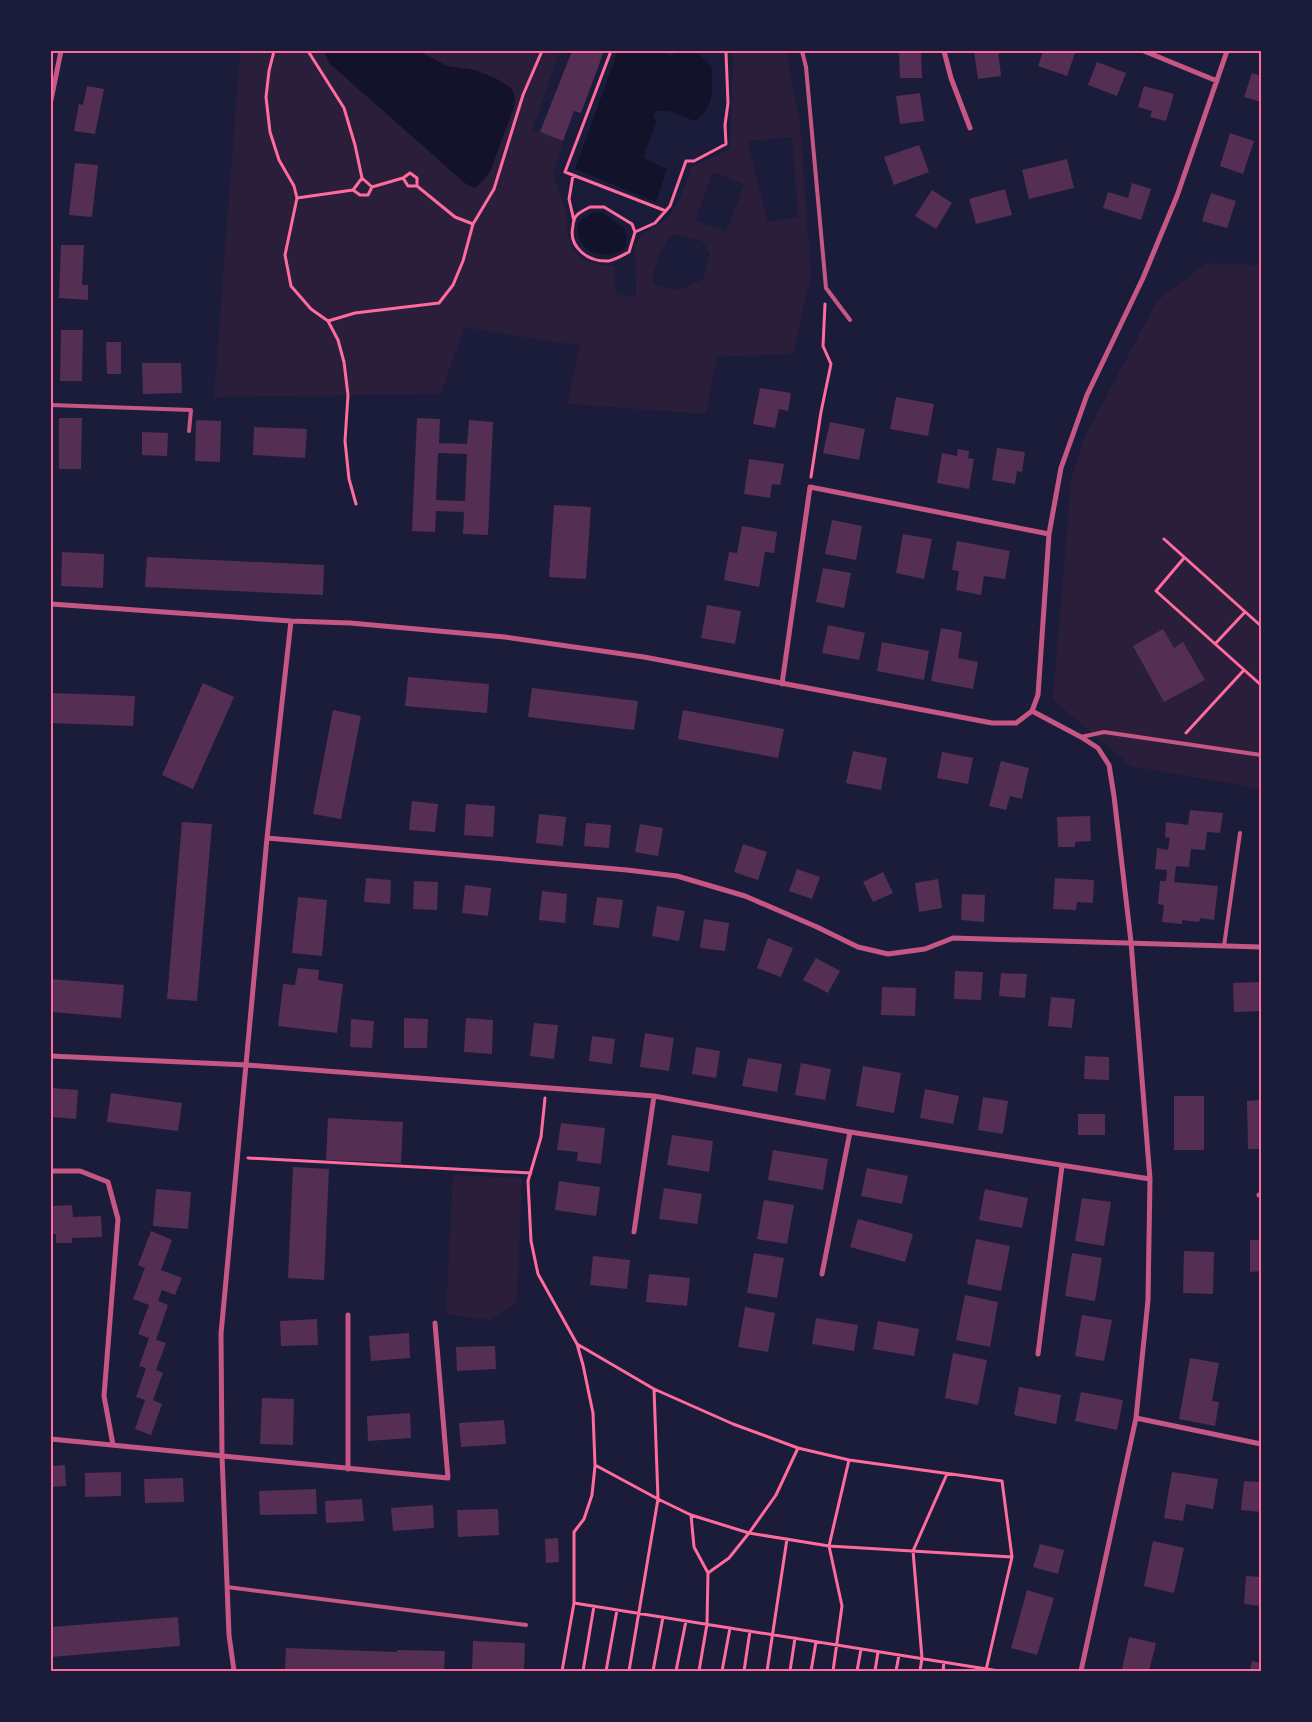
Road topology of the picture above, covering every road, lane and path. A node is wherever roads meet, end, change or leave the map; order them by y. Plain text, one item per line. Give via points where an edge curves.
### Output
1 (61, 51) edge
2 (274, 51) edge
3 (308, 51) edge
4 (542, 51) edge
5 (611, 51) edge
6 (724, 51) edge
7 (802, 51) edge
8 (944, 51) edge
9 (1144, 51) edge
10 (1227, 51) edge
11 (1217, 81) junction
12 (51, 100) edge
13 (970, 128) dead end
14 (574, 175) junction
15 (362, 178) junction
16 (403, 178) junction
17 (417, 186) junction
18 (372, 187) junction
19 (353, 190) junction
20 (297, 198) junction
21 (666, 211) junction
22 (574, 221) junction
23 (473, 224) junction
24 (635, 232) junction
25 (826, 288) junction
26 (850, 320) dead end
27 (328, 321) junction
28 (51, 404) edge
29 (189, 431) dead end
30 (810, 487) junction
31 (356, 504) dead end
32 (1049, 534) junction
33 (1164, 539) dead end
34 (1184, 558) junction
35 (51, 604) edge
36 (1245, 612) junction
37 (291, 621) junction
38 (1261, 626) edge
39 (1215, 644) junction
40 (1244, 670) junction
41 (782, 684) junction
42 (1261, 685) edge
43 (1032, 711) junction
44 (1081, 737) junction
45 (1177, 742) junction
46 (1261, 755) edge
47 (1240, 833) dead end
48 (267, 838) junction
49 (1131, 942) junction
50 (1224, 946) junction
51 (1261, 947) edge
52 (51, 1056) edge
53 (247, 1065) junction
54 (546, 1088) junction
55 (654, 1096) junction
56 (850, 1132) junction
57 (238, 1158) junction
58 (1062, 1166) junction
59 (51, 1171) edge
60 (531, 1173) junction
61 (1150, 1179) junction
62 (634, 1232) dead end
63 (822, 1274) dead end
64 (348, 1315) dead end
65 (435, 1323) dead end
66 (577, 1344) junction
67 (1038, 1354) dead end
68 (654, 1389) junction
69 (1136, 1418) junction
70 (51, 1438) edge
71 (1261, 1444) edge
72 (113, 1445) junction
73 (798, 1448) junction
74 (222, 1455) junction
75 (849, 1460) junction
76 (595, 1465) junction
77 (348, 1469) junction
78 (947, 1474) junction
79 (658, 1500) junction
80 (692, 1515) junction
81 (749, 1533) junction
82 (787, 1540) junction
83 (829, 1546) junction
84 (913, 1551) junction
85 (1012, 1557) junction
86 (708, 1573) junction
87 (227, 1587) junction
88 (574, 1603) junction
89 (594, 1606) junction
90 (617, 1610) junction
91 (640, 1613) junction
92 (663, 1617) junction
93 (686, 1621) junction
94 (708, 1624) junction
95 (526, 1626) dead end
96 (730, 1628) junction
97 (750, 1631) junction
98 (773, 1635) junction
99 (795, 1638) junction
100 (816, 1642) junction
101 (837, 1645) junction
102 (861, 1649) junction
103 (878, 1652) junction
104 (899, 1655) junction
105 (922, 1658) junction
106 (944, 1662) junction
107 (963, 1665) junction
108 (986, 1670) edge
109 (234, 1671) edge
110 (562, 1671) edge
111 (583, 1671) edge
112 (606, 1671) edge
113 (629, 1671) edge
114 (653, 1671) edge
115 (676, 1671) edge
116 (699, 1671) edge
117 (722, 1671) edge
118 (744, 1671) edge
119 (767, 1671) edge
120 (790, 1671) edge
121 (811, 1671) edge
122 (833, 1671) edge
123 (857, 1671) edge
124 (875, 1671) edge
125 (896, 1671) edge
126 (920, 1671) edge
127 (943, 1671) edge
128 (962, 1671) edge
129 (999, 1671) edge
130 (1081, 1671) edge

1 - 12 street
2 - 20 path via 266,97 270,132
3 - 15 path via 344,108
4 - 23 path via 523,95 494,188
5 - 14 path via 565,172
6 - 21 path via 728,102 726,144 686,161
7 - 25 lane
8 - 13 street
9 - 11 street
10 - 11 street
11 - 32 street via 1177,196 1088,395 1061,468
14 - 21 path
14 - 22 path via 569,199
15 - 18 path
15 - 19 path
16 - 17 path via 408,186
16 - 17 path via 410,173 417,178
16 - 18 path
17 - 23 path via 455,217
18 - 19 path via 368,195 360,196
19 - 20 path
20 - 27 path via 285,255 291,286 311,309
21 - 24 path via 656,224
22 - 24 path via 577,214 590,207 604,207 632,224
22 - 24 path via 573,242 587,257 608,261 629,252
23 - 27 path via 453,285 439,303 355,313
25 - 26 lane
25 - 30 path via 823,346 831,364
27 - 31 path via 344,362 348,395 345,441 349,479
28 - 29 lane via 191,410
30 - 32 street
30 - 41 street
32 - 43 street via 1038,695
33 - 34 path
34 - 36 path
34 - 39 path via 1156,591
35 - 37 street
36 - 38 path
36 - 39 path
37 - 41 street via 505,637 644,658
37 - 48 street
39 - 40 path
40 - 42 path
40 - 45 path
41 - 43 street via 992,723 1016,723
43 - 44 street
44 - 45 lane via 1104,732
44 - 49 street via 1098,748 1109,765
45 - 46 lane
47 - 50 lane
48 - 49 street via 677,876 745,896 858,947 888,954 925,949 954,938
48 - 53 street
49 - 50 street
49 - 61 street
50 - 51 street
52 - 53 street
53 - 54 street
53 - 57 street
54 - 55 street
54 - 60 path via 541,1137
55 - 56 street
55 - 62 street
56 - 58 street
56 - 63 street
57 - 60 path
57 - 74 street via 221,1334
58 - 61 street
58 - 67 street
59 - 72 street via 80,1171 108,1182 118,1219 104,1396
60 - 66 path via 528,1181 531,1241 538,1274
61 - 69 street via 1148,1300
64 - 77 street
65 - 77 street via 448,1478
66 - 68 path
66 - 76 path via 593,1414
68 - 73 path
68 - 79 path
69 - 71 street
69 - 130 street
70 - 72 street
72 - 74 street
73 - 75 path
73 - 81 path via 776,1495
74 - 77 street
74 - 87 street
75 - 78 path
75 - 83 path
76 - 79 path
76 - 88 path via 592,1494 584,1519 574,1532
78 - 84 path
78 - 85 path via 1002,1481
79 - 80 path
79 - 91 path
80 - 81 path
80 - 86 path via 694,1547
81 - 82 path
81 - 86 path via 729,1558
82 - 83 path
82 - 98 path
83 - 84 path
83 - 101 path via 842,1606
84 - 85 path
84 - 105 path
85 - 108 path
86 - 94 path
87 - 95 lane
87 - 109 street
88 - 89 path
88 - 110 path
89 - 90 path
89 - 111 path
90 - 91 path
90 - 112 path
91 - 92 path
91 - 113 path
92 - 93 path
92 - 114 path
93 - 94 path
93 - 115 path
94 - 96 path
94 - 116 path
96 - 97 path
96 - 117 path
97 - 98 path
97 - 118 path
98 - 99 path
98 - 119 path
99 - 100 path
99 - 120 path
100 - 101 path
100 - 121 path
101 - 102 path
101 - 122 path
102 - 103 path
102 - 123 path
103 - 104 path
103 - 124 path
104 - 105 path
104 - 125 path
105 - 106 path
105 - 126 path
106 - 107 path
106 - 127 path
107 - 108 path
107 - 128 path
108 - 129 path

